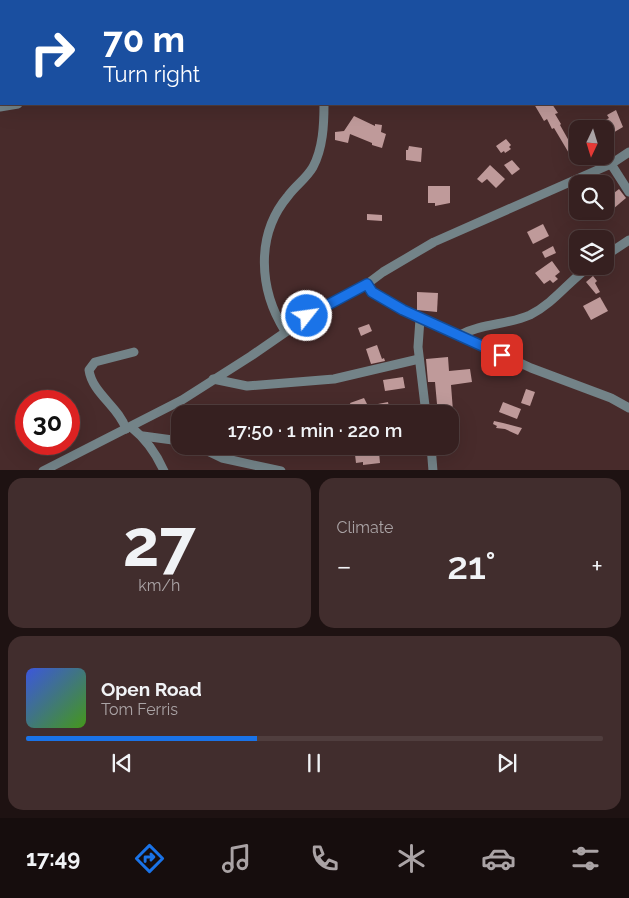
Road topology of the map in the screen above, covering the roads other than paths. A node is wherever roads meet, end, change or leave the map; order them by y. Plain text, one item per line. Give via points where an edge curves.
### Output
1 (324, 105) edge
2 (629, 152) edge
3 (614, 162) edge
4 (609, 165) edge
5 (612, 165) edge
6 (629, 192) edge
7 (629, 240) edge
8 (614, 250) edge
9 (579, 275) edge
10 (367, 284) junction
11 (420, 319) junction
12 (285, 331) junction
13 (460, 334) junction
14 (134, 352) dead end
15 (419, 360) junction
16 (213, 379) junction
17 (425, 405) edge
18 (629, 408) edge
19 (128, 428) junction
20 (143, 436) junction
21 (171, 440) edge
22 (216, 455) edge
23 (432, 455) edge
24 (43, 470) edge
25 (164, 470) edge
26 (281, 470) edge
27 (433, 470) edge

1 - 12 street via 323,135 313,167 275,215 267,243 264,284 271,306
2 - 3 street
4 - 10 street via 434,242
5 - 6 street
7 - 8 street
9 - 13 street via 536,311
10 - 11 street via 372,292
10 - 12 street
11 - 13 street
11 - 15 street via 417,338
12 - 16 street
13 - 18 street via 530,368 611,398
14 - 19 street via 95,362 89,370 100,392
15 - 16 street via 334,379 247,386
15 - 17 street
16 - 19 street via 182,400
19 - 20 street
19 - 24 street
20 - 21 street
20 - 25 street
22 - 26 street
23 - 27 street

